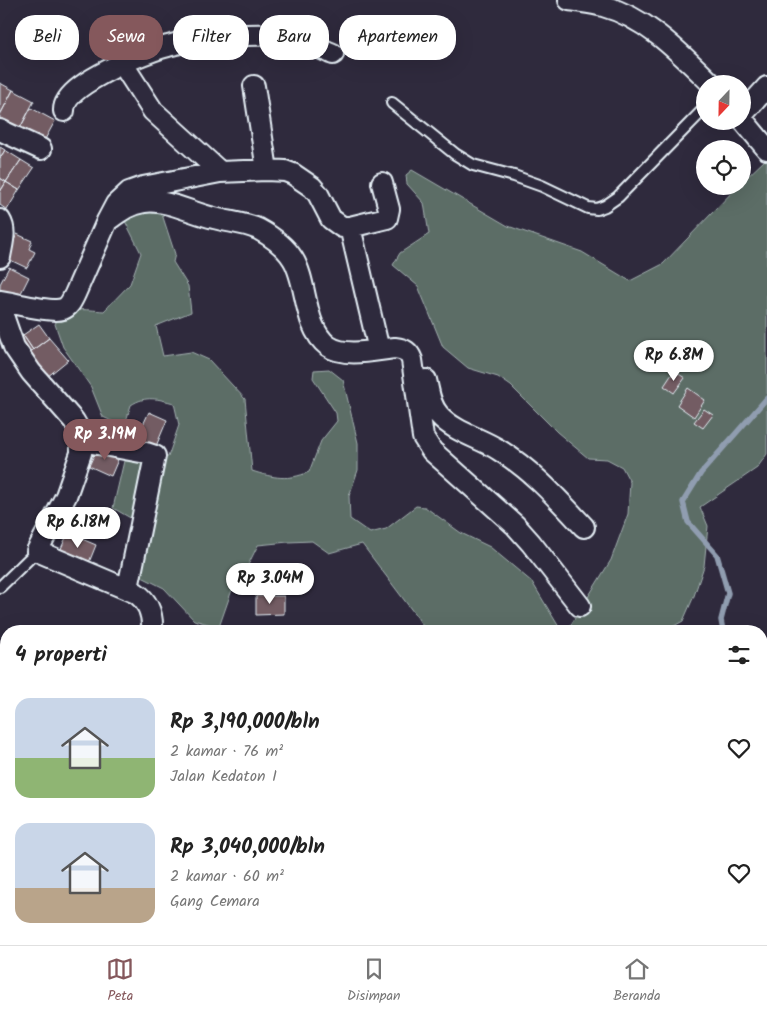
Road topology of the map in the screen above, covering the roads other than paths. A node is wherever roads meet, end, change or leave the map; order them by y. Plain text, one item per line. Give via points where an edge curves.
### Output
1 (569, 0) edge
2 (332, 54) dead end
3 (122, 63) junction
4 (702, 75) edge
5 (254, 86) dead end
6 (767, 87) edge
7 (392, 103) dead end
8 (751, 105) edge
9 (64, 111) dead end
10 (696, 117) edge
11 (0, 130) edge
12 (751, 130) edge
13 (41, 149) dead end
14 (767, 149) edge
15 (267, 170) junction
16 (220, 172) junction
17 (382, 183) dead end
18 (0, 220) edge
19 (107, 221) junction
20 (350, 227) junction
21 (0, 257) edge
22 (0, 301) edge
23 (0, 307) edge
24 (379, 350) junction
25 (404, 350) junction
26 (82, 441) junction
27 (584, 527) dead end
28 (37, 551) junction
29 (0, 587) edge
30 (128, 588) junction
31 (580, 606) dead end
32 (152, 625) edge

1 - 4 street via 603,5 628,14 660,36
2 - 3 street via 298,39 249,35 189,41
3 - 9 street via 71,94
3 - 16 street via 153,111
5 - 15 street
6 - 8 street
7 - 10 lane via 472,165 514,176 597,209 618,197
11 - 13 street
12 - 14 street
15 - 16 street
15 - 20 street via 284,171 300,179 318,194 334,222
16 - 19 street via 143,186 129,192 116,204
17 - 20 street via 389,210 387,218
18 - 21 street via 4,226
19 - 22 street via 75,294 64,309
19 - 24 street via 134,204 156,202 259,230 283,247 294,260 311,318 326,344 341,352
20 - 24 street
23 - 26 street via 14,346 31,372 74,421
24 - 25 street
25 - 27 street via 416,350 422,356 431,402 440,417 497,448 519,464 546,486
25 - 31 street via 412,360 423,436 432,452 515,525
26 - 28 street via 78,464 66,496
26 - 30 street via 155,456
28 - 29 lane
28 - 30 street
30 - 32 street via 147,604

